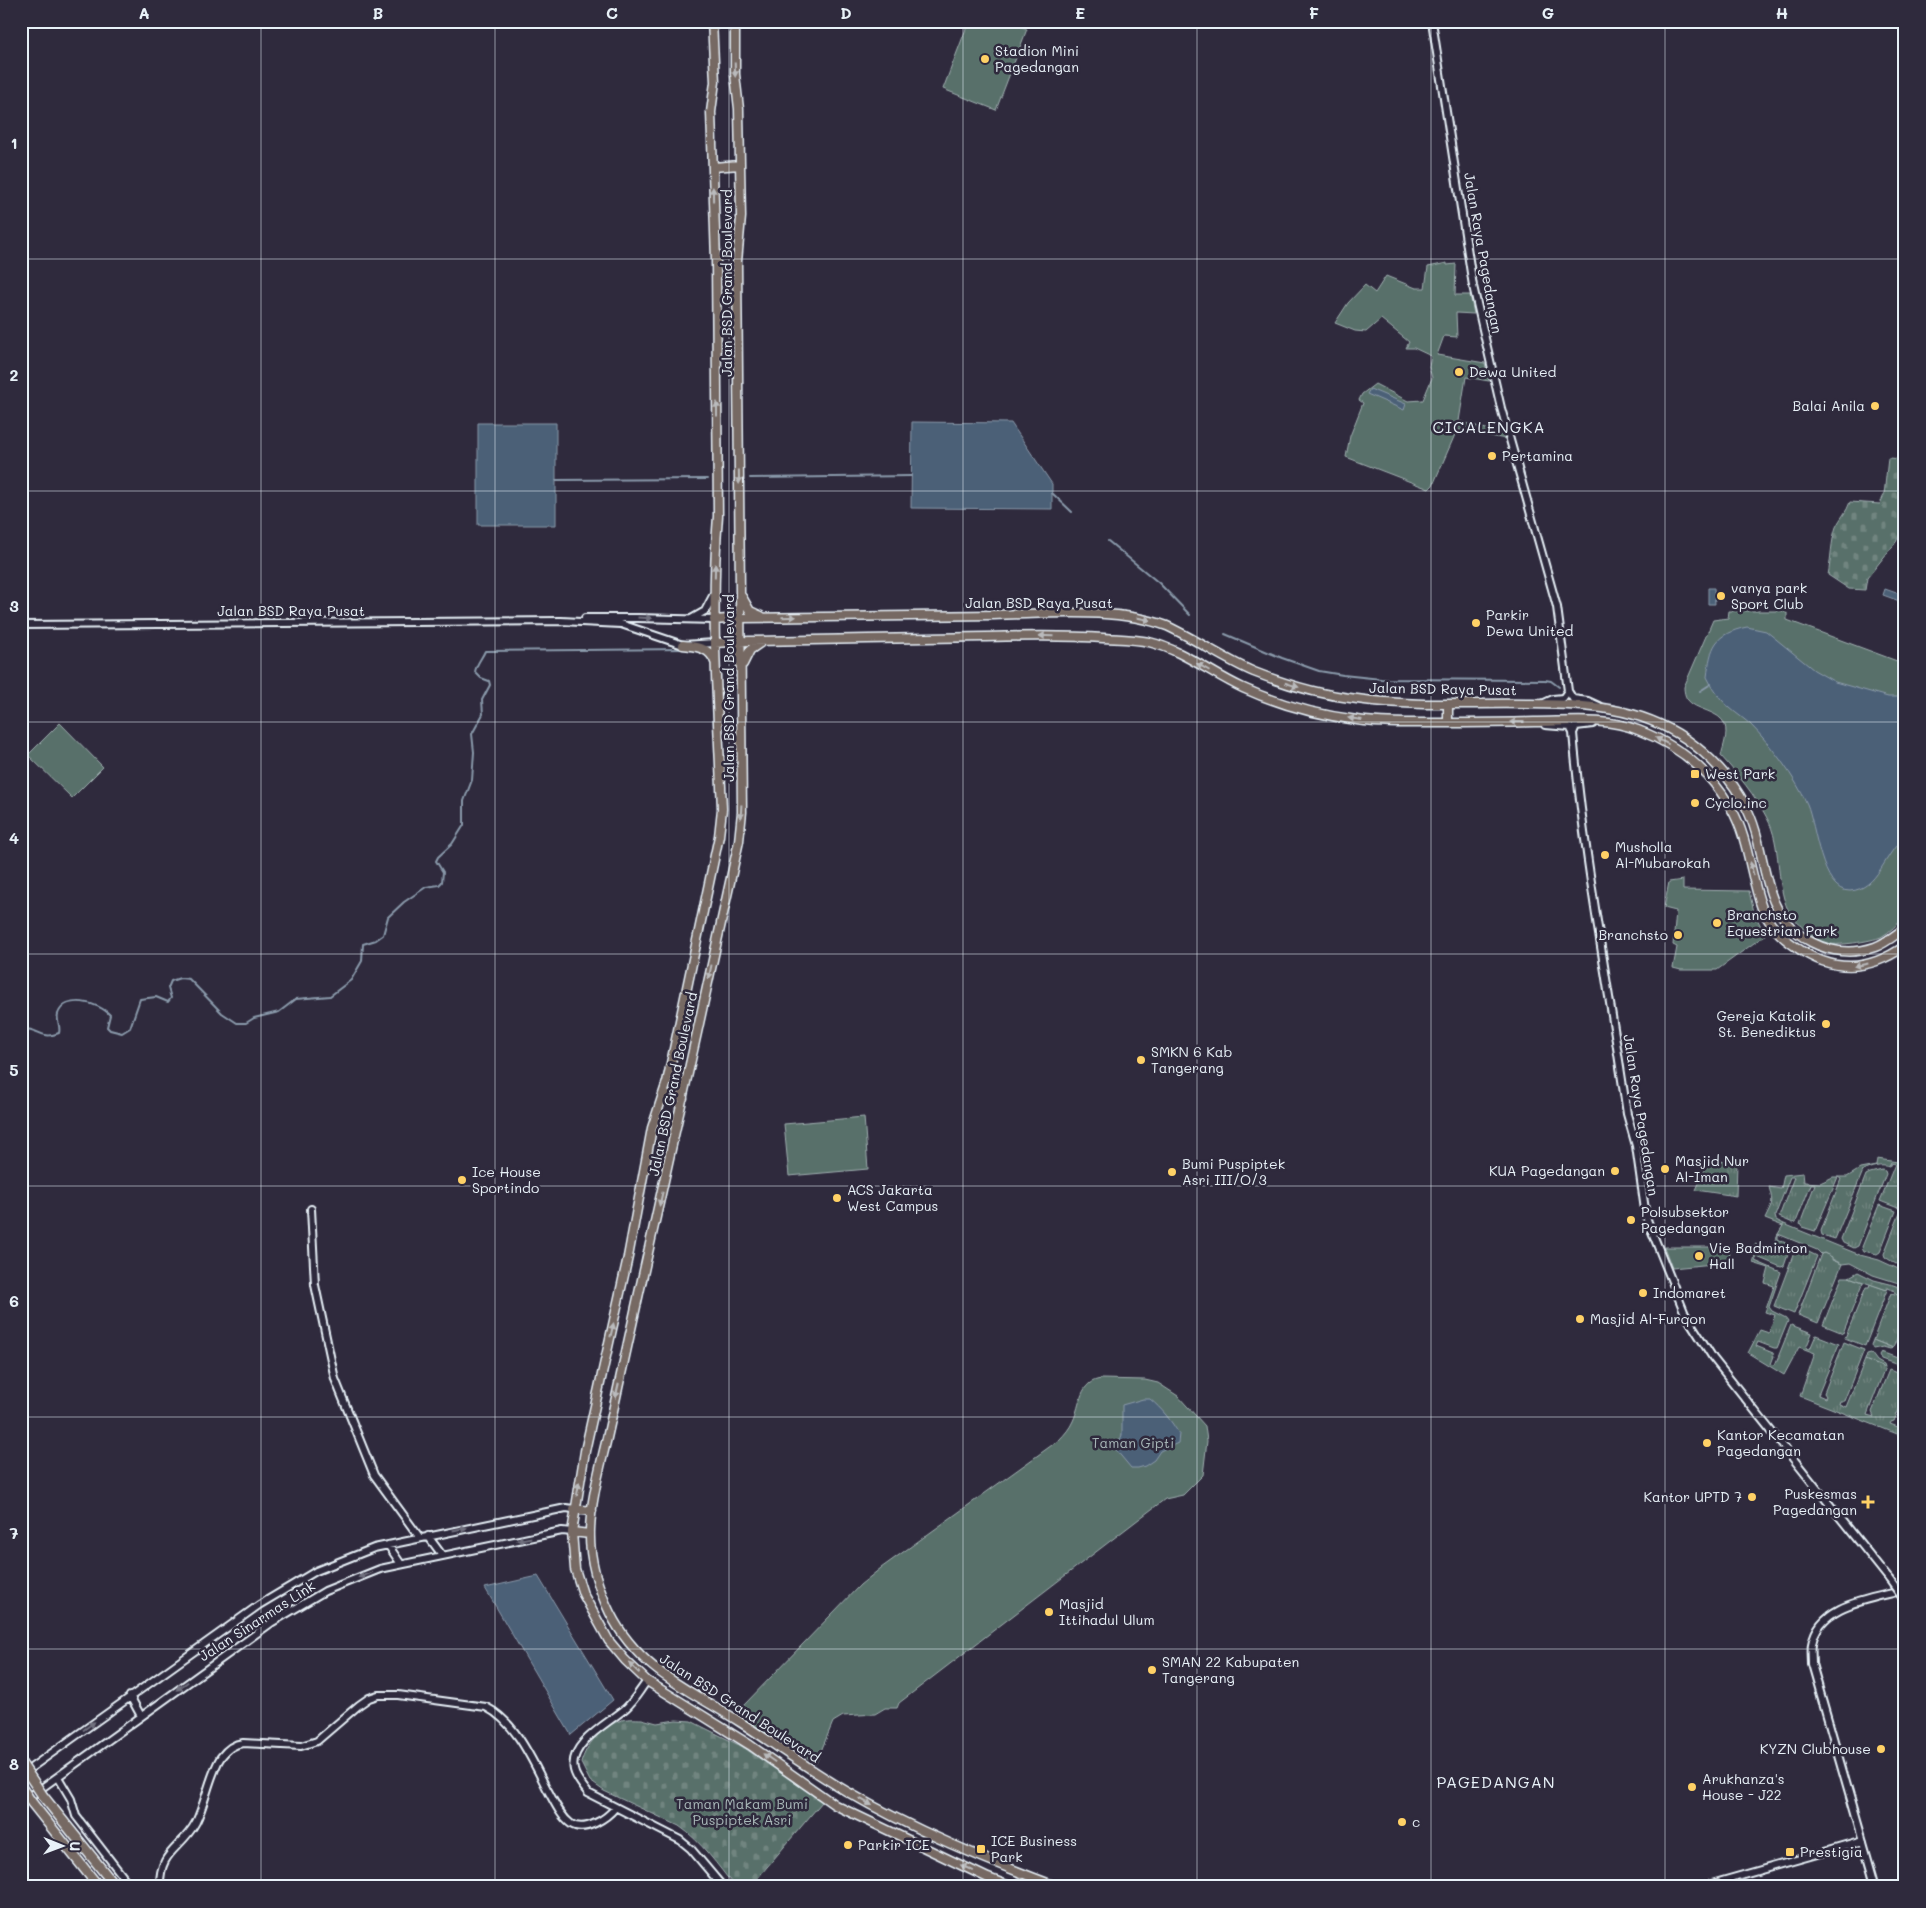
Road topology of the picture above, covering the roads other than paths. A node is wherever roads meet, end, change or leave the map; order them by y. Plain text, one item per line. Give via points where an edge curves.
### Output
1 (712, 21) edge
2 (735, 21) edge
3 (1432, 21) edge
4 (740, 165) junction
5 (713, 167) junction
6 (715, 592) junction
7 (740, 593) junction
8 (741, 618) junction
9 (764, 618) junction
10 (687, 620) junction
11 (714, 620) junction
12 (562, 621) junction
13 (21, 625) edge
14 (765, 640) junction
15 (741, 641) junction
16 (715, 643) junction
17 (683, 645) junction
18 (741, 669) junction
19 (716, 671) junction
20 (1568, 691) junction
21 (1448, 704) junction
22 (1541, 704) junction
23 (1599, 706) junction
24 (1642, 717) junction
25 (1534, 722) junction
26 (1601, 722) junction
27 (1448, 723) junction
28 (1637, 729) junction
29 (1573, 733) junction
30 (1905, 928) edge
31 (1796, 932) junction
32 (1787, 942) junction
33 (1905, 946) edge
34 (664, 1095) junction
35 (683, 1098) junction
36 (311, 1209) dead end
37 (574, 1509) junction
38 (592, 1511) junction
39 (572, 1532) junction
40 (590, 1534) junction
41 (428, 1536) junction
42 (420, 1538) junction
43 (388, 1545) junction
44 (442, 1555) junction
45 (401, 1564) junction
46 (1905, 1590) edge
47 (1905, 1600) edge
48 (647, 1681) junction
49 (130, 1696) junction
50 (140, 1716) junction
51 (21, 1764) edge
52 (21, 1775) edge
53 (58, 1777) junction
54 (21, 1787) edge
55 (21, 1803) edge
56 (615, 1808) junction
57 (1863, 1841) junction
58 (99, 1887) edge
59 (116, 1887) edge
60 (131, 1887) edge
61 (160, 1887) edge
62 (723, 1887) edge
63 (1012, 1887) edge
64 (1058, 1887) edge
65 (1701, 1887) edge
66 (1876, 1887) edge

1 - 5 main road, Jalan BSD Grand Boulevard via 715,82
2 -> 4 main road, Jalan BSD Grand Boulevard
3 - 20 street, Jalan Raya Pagedangan via 1473,286 1501,408 1557,607
4 - 5 main road
4 -> 7 main road, Jalan BSD Grand Boulevard
6 -> 5 main road, Jalan BSD Grand Boulevard via 718,516
6 - 10 street via 705,611
6 - 11 main road, Jalan BSD Grand Boulevard
7 - 8 main road, Jalan BSD Grand Boulevard
7 - 9 main road via 750,612
8 - 9 main road, Jalan BSD Raya Pusat
8 - 11 main road, Jalan BSD Raya Pusat
8 - 15 main road, Jalan BSD Grand Boulevard
9 -> 21 main road, Jalan BSD Raya Pusat via 1131,616 1167,626 1254,672 1321,693 1389,702
10 - 11 street
12 -> 10 street via 575,618
11 - 16 main road, Jalan BSD Grand Boulevard
12 - 13 street, Jalan BSD Raya Pusat
12 - 17 street via 621,624
14 - 15 main road
14 - 18 main road via 746,654
27 -> 14 main road via 1358,720 1278,702 1244,689 1173,651 1138,640 1034,636
15 - 16 main road
15 - 18 main road, Jalan BSD Grand Boulevard
16 - 17 street
16 - 19 main road, Jalan BSD Grand Boulevard
17 - 19 main road via 702,648 710,653
18 -> 35 main road, Jalan BSD Grand Boulevard via 742,812 739,841
19 - 34 main road, Jalan BSD Grand Boulevard via 722,809 720,836
20 - 22 street via 1563,698
20 - 23 street via 1572,699
21 - 22 main road, Jalan BSD Raya Pusat
21 - 27 main road
22 - 23 main road, Jalan BSD Raya Pusat
23 - 24 main road, Jalan BSD Raya Pusat
24 - 28 main road
24 - 31 main road, Jalan BSD Raya Pusat via 1686,739 1726,777 1745,804 1753,823 1771,895 1786,923
25 - 26 main road
25 -> 27 main road
25 - 29 street via 1570,727
26 - 28 main road
26 - 29 street via 1576,726
32 -> 28 main road via 1776,932 1763,910 1733,810 1715,784 1677,748
29 - 47 street, Jalan Raya Pagedangan, bridge via 1577,786 1626,1114 1636,1146 1646,1216 1686,1314 1712,1355
30 - 31 main road, Jalan BSD Raya Pusat via 1875,947 1847,951 1820,947
31 - 32 main road
33 -> 32 main road via 1864,965 1847,967 1819,960
34 - 35 main road
37 -> 34 main road, Jalan BSD Grand Boulevard via 652,1128
35 -> 38 main road, Jalan BSD Grand Boulevard
36 - 42 street via 315,1285 335,1379 374,1475
37 - 38 main road
37 - 39 main road, Jalan BSD Grand Boulevard
41 -> 37 street, Jalan Sinarmas Link
38 - 40 main road, Jalan BSD Grand Boulevard
39 - 40 main road
39 -> 44 street, Jalan Sinarmas Link via 562,1531
48 -> 39 main road, Jalan BSD Grand Boulevard via 609,1641 583,1594 575,1569
40 -> 64 main road, Jalan BSD Grand Boulevard via 594,1567 611,1614 636,1652 656,1670 807,1768 868,1803 946,1841
41 - 42 street, Jalan Sinarmas Link
41 - 44 street
42 - 43 street, Jalan Sinarmas Link
43 - 45 street
43 - 49 street, Jalan Sinarmas Link via 344,1559 289,1585
44 - 45 street, Jalan Sinarmas Link
45 -> 50 street, Jalan Sinarmas Link via 352,1579 300,1604
46 - 57 street via 1839,1608 1818,1627 1812,1645 1812,1664
48 - 56 street via 627,1707 601,1726 574,1757 574,1770 588,1793
63 -> 48 main road, Jalan BSD Grand Boulevard via 835,1805 750,1745
49 - 50 street
52 -> 49 street, Jalan Sinarmas Link
50 - 53 street, Jalan Sinarmas Link
51 - 59 highway, bridge
53 - 55 street, Jalan Sinarmas Link
53 - 60 street via 71,1799 76,1816
54 - 58 highway, bridge
56 - 61 street via 592,1824 582,1827 572,1824 555,1804 506,1721 486,1707 378,1695 359,1704 309,1745 243,1743 227,1750 218,1762 196,1821 161,1866
56 - 62 street via 686,1844
57 - 65 street
57 - 66 street

